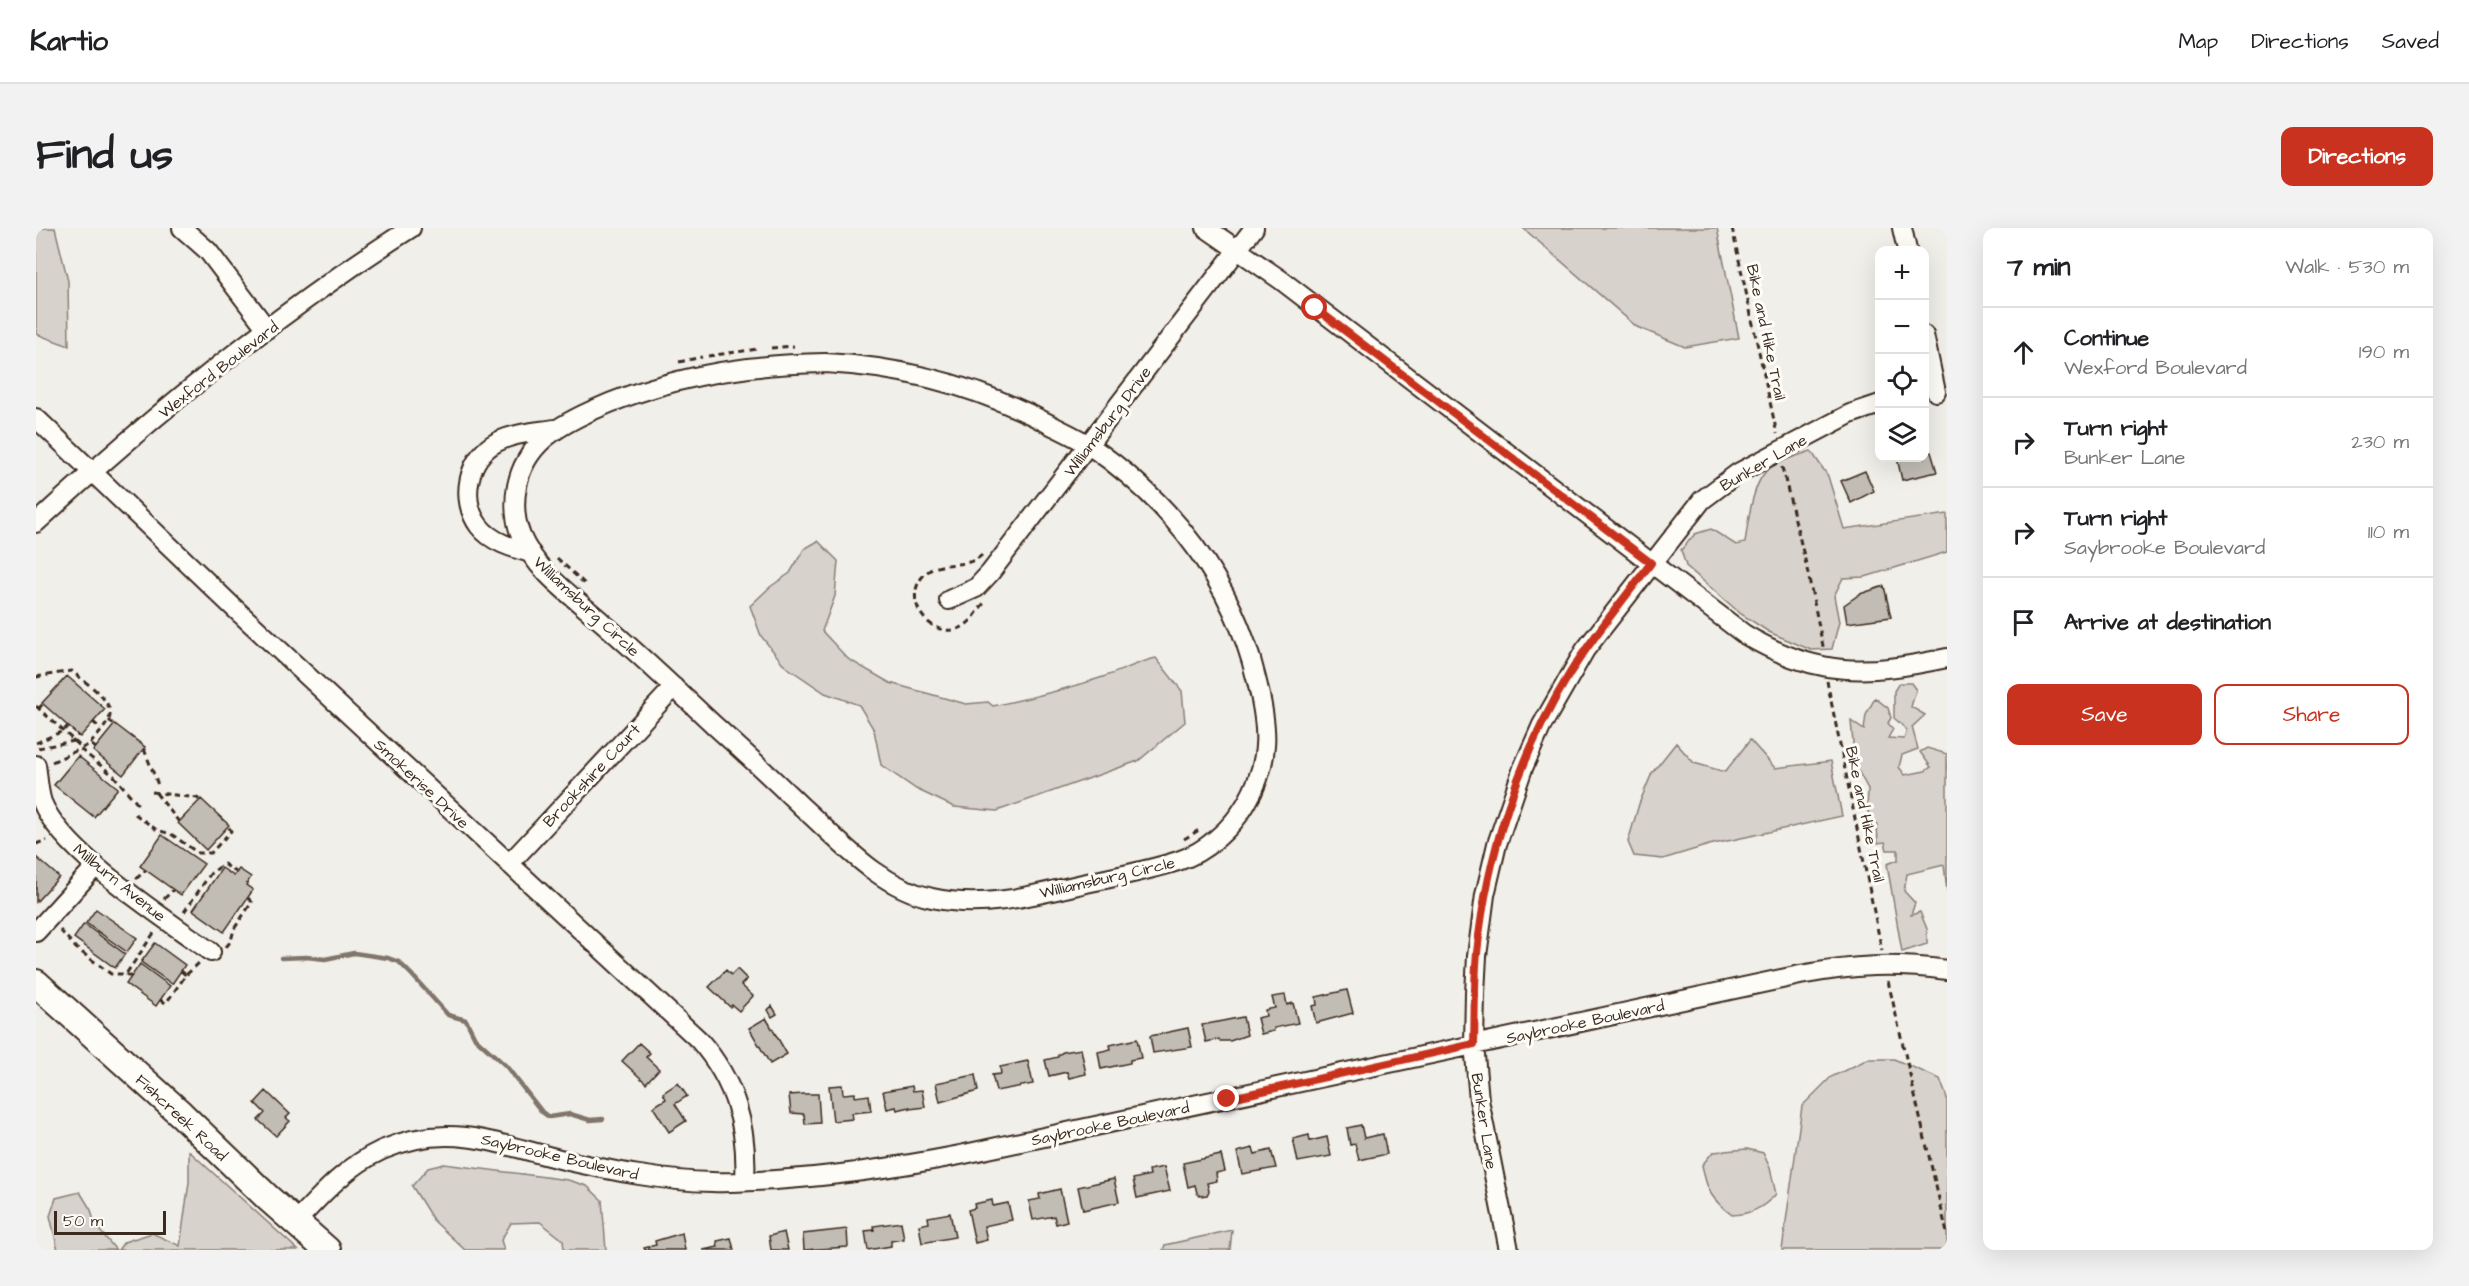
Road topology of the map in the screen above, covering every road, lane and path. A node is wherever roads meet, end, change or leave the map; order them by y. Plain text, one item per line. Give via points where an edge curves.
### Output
1 (182, 228) edge
2 (411, 228) edge
3 (1206, 228) edge
4 (1254, 228) edge
5 (1732, 228) edge
6 (1902, 228) edge
7 (1906, 246) edge
8 (1238, 250) junction
9 (267, 329) junction
10 (799, 346) dead end
11 (1928, 354) edge
12 (670, 365) dead end
13 (1936, 392) edge
14 (1875, 406) edge
15 (36, 418) edge
16 (556, 429) junction
17 (1779, 441) dead end
18 (1089, 445) junction
19 (1780, 460) dead end
20 (93, 471) junction
21 (36, 524) edge
22 (550, 552) dead end
23 (531, 553) junction
24 (983, 554) dead end
25 (1651, 563) junction
26 (591, 590) dead end
27 (990, 595) dead end
28 (949, 600) dead end
29 (1947, 658) edge
30 (1824, 659) dead end
31 (36, 677) edge
32 (1827, 678) dead end
33 (674, 687) junction
34 (43, 704) dead end
35 (37, 708) edge
36 (109, 720) junction
37 (93, 722) dead end
38 (114, 725) dead end
39 (68, 726) dead end
40 (102, 729) junction
41 (63, 731) junction
42 (78, 735) dead end
43 (74, 741) junction
44 (36, 743) edge
45 (90, 744) junction
46 (36, 748) edge
47 (96, 748) dead end
48 (81, 749) junction
49 (144, 749) dead end
50 (36, 765) edge
51 (37, 769) edge
52 (158, 785) dead end
53 (200, 801) dead end
54 (140, 807) dead end
55 (135, 814) dead end
56 (179, 822) dead end
57 (1206, 824) dead end
58 (228, 826) dead end
59 (171, 834) junction
60 (168, 838) dead end
61 (1180, 841) dead end
62 (198, 853) junction
63 (195, 858) dead end
64 (509, 864) junction
65 (96, 866) junction
66 (211, 873) junction
67 (236, 873) dead end
68 (216, 877) dead end
69 (248, 898) dead end
70 (49, 917) junction
71 (170, 922) junction
72 (229, 925) dead end
73 (234, 929) junction
74 (36, 932) edge
75 (80, 943) dead end
76 (146, 944) junction
77 (76, 948) junction
78 (151, 948) dead end
79 (217, 951) junction
80 (1883, 955) dead end
81 (107, 962) dead end
82 (103, 968) junction
83 (1947, 970) edge
84 (181, 971) dead end
85 (126, 974) junction
86 (1886, 974) dead end
87 (186, 975) junction
88 (131, 977) dead end
89 (36, 983) edge
90 (160, 1000) dead end
91 (1474, 1044) junction
92 (745, 1181) junction
93 (296, 1222) junction
94 (1947, 1233) edge
95 (327, 1250) edge
96 (1509, 1250) edge

1 - 9 street via 208,251
2 - 9 street, Wexford Boulevard
3 - 8 street
4 - 8 street, Williamsburg Drive
5 - 17 path, Bike and Hike Trail
6 - 7 street
8 - 18 street, Williamsburg Drive
8 - 25 street
9 - 20 street, Wexford Boulevard
10 - 12 path via 736,351
11 - 13 street
14 - 25 street, Bunker Lane via 1850,414 1723,483 1702,500
15 - 20 street, Smokerise Drive
16 - 18 street, Williamsburg Circle via 607,404 669,382 765,365 825,363 920,374 959,384 1013,405
16 - 23 street, Williamsburg Circle via 529,455 516,489 517,523
16 - 23 street via 498,441 474,465 468,486 470,509 479,526 507,547
18 - 28 street, Williamsburg Drive via 990,573 976,588
18 - 33 street, Williamsburg Circle via 1175,520 1225,593 1250,650 1264,711 1266,751 1260,774 1234,822 1187,858 992,902 956,902 916,894 873,871
19 - 30 path
20 - 21 street, Wexford Boulevard
20 - 64 street, Smokerise Drive
22 - 26 path
23 - 33 street, Williamsburg Circle via 573,597
24 - 27 path via 968,564 941,566 926,573 916,589 915,600 924,620 949,630 969,622
25 - 29 street via 1744,634 1792,659 1857,672
25 - 91 street, Bunker Lane via 1569,675 1514,790 1497,844 1480,925
31 - 36 path via 72,671 108,703 112,711
32 - 80 path, Bike and Hike Trail
33 - 64 street, Brookshire Court
34 - 35 path
35 - 41 path
36 - 38 path
36 - 40 path
37 - 40 path
39 - 41 path
40 - 45 path
41 - 43 path
41 - 44 path
42 - 43 path
43 - 46 path
43 - 48 path
45 - 47 path
45 - 48 path
48 - 51 path
48 - 54 path via 114,776
49 - 52 path
50 - 51 street, Millburn Avenue
51 - 65 street, Millburn Avenue via 42,801 52,819
53 - 56 path via 154,792
55 - 59 path via 157,830
57 - 61 path
58 - 62 path via 231,831 211,853
59 - 60 path
59 - 62 path
62 - 63 path
64 - 92 street, Smokerise Drive via 660,1001 712,1056 739,1108 745,1138
65 - 70 street
65 - 71 street, Millburn Avenue
66 - 67 path via 224,864
66 - 68 path
66 - 71 path
69 - 73 path via 252,902
70 - 74 street
70 - 77 path
71 - 76 path
71 - 79 street, Millburn Avenue
72 - 73 path
73 - 79 path via 231,941
75 - 77 path
76 - 78 path
76 - 85 path
77 - 82 path
79 - 87 path
81 - 82 path
82 - 85 path via 111,974
83 - 91 street, Saybrooke Boulevard via 1885,964 1836,968
84 - 87 path
85 - 88 path
86 - 94 path
87 - 90 path via 166,1002
89 - 93 main road, Fishcreek Road
91 - 92 street, Saybrooke Boulevard via 900,1167 834,1176
91 - 96 street, Bunker Lane via 1483,1124
92 - 93 street, Saybrooke Boulevard via 712,1182 617,1172 507,1143 447,1135 397,1144 366,1159 329,1186
93 - 95 main road, Fishcreek Road

